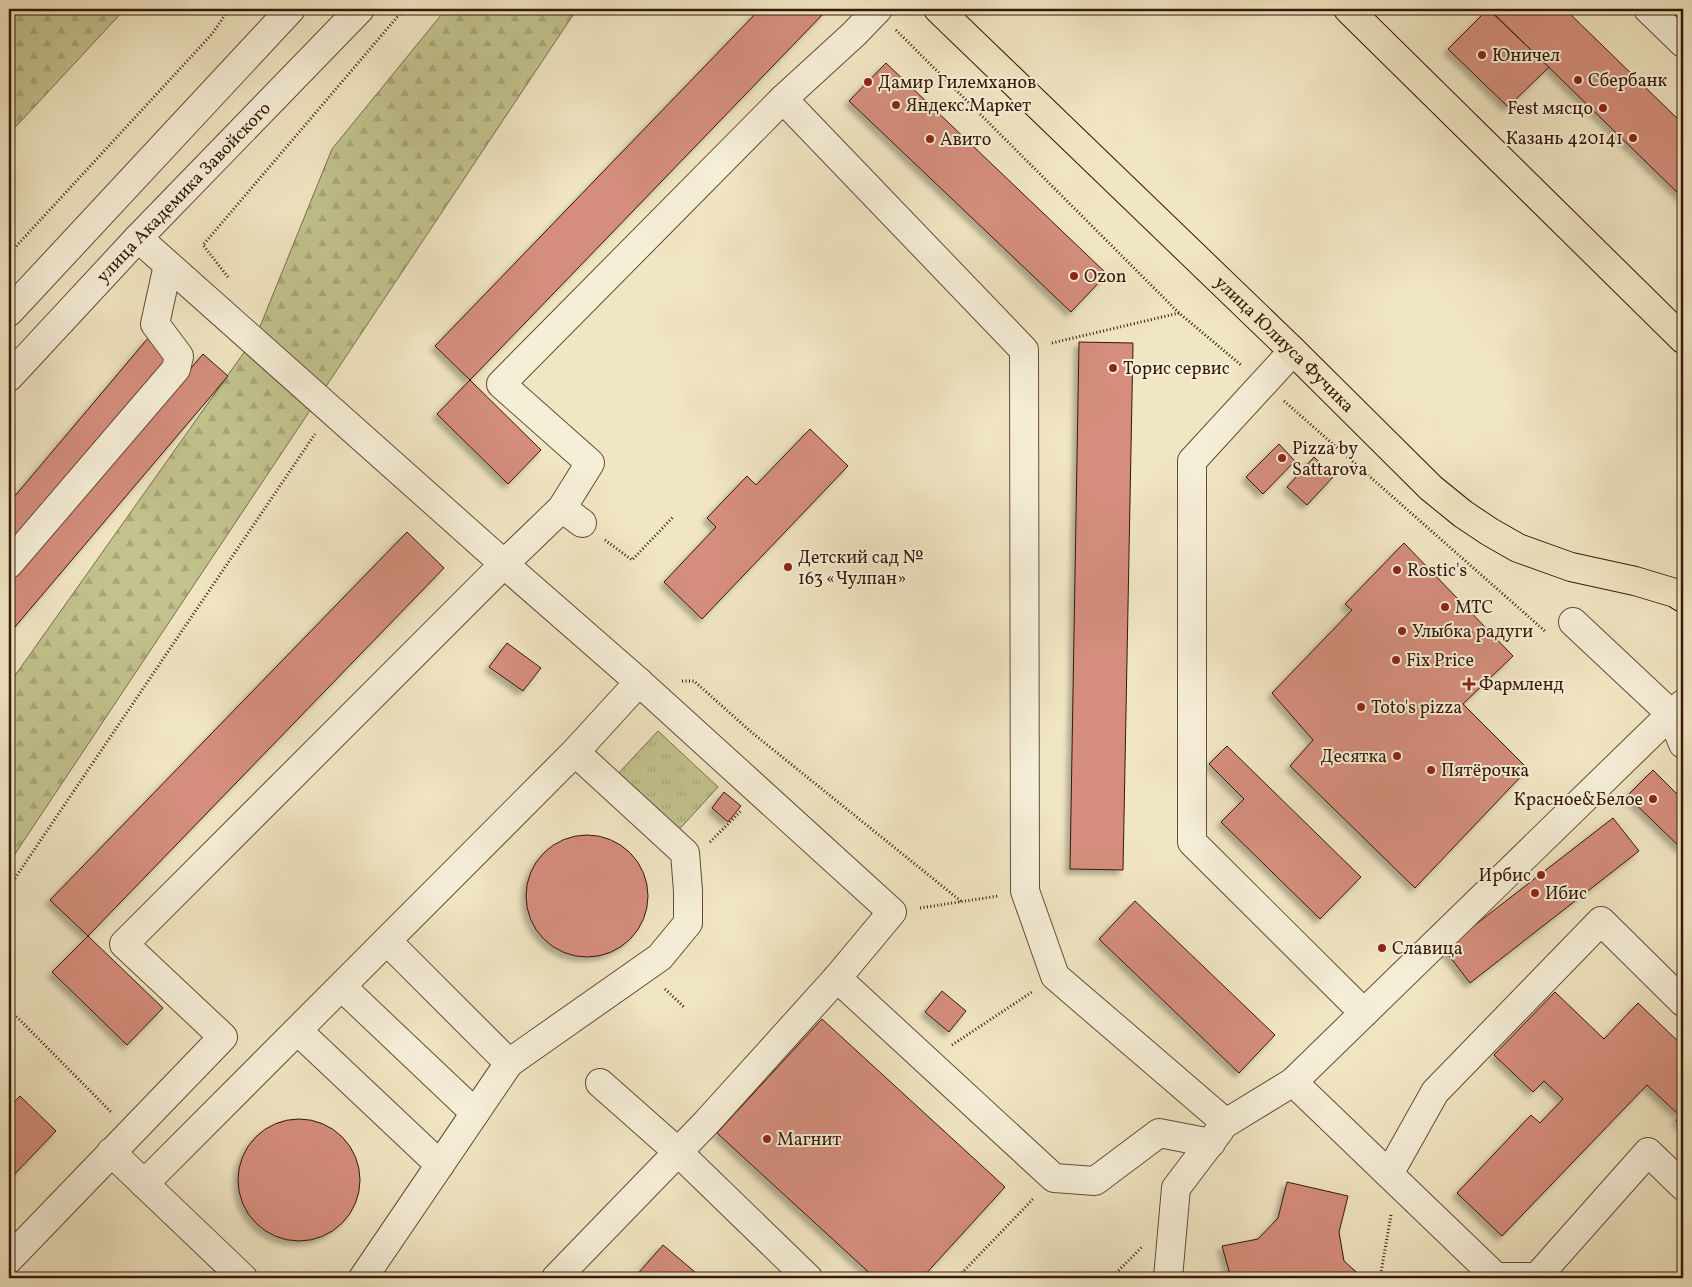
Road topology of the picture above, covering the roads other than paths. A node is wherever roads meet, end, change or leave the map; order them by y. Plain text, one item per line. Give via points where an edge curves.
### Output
1 (291, 9) edge
2 (360, 9) edge
3 (878, 9) edge
4 (938, 9) edge
5 (1348, 9) edge
6 (1648, 9) edge
7 (1683, 43) edge
8 (783, 99) junction
9 (138, 238) junction
10 (168, 265) junction
11 (9, 312) edge
12 (1683, 339) edge
13 (1293, 351) junction
14 (9, 377) edge
15 (9, 564) edge
16 (504, 564) junction
17 (1683, 598) edge
18 (1574, 622) dead end
19 (639, 682) junction
20 (1677, 709) edge
21 (1683, 744) edge
22 (575, 752) junction
23 (387, 941) junction
24 (837, 978) junction
25 (342, 987) junction
26 (1683, 1002) edge
27 (1364, 1013) junction
28 (298, 1031) junction
29 (509, 1063) junction
30 (1293, 1082) junction
31 (600, 1083) dead end
32 (475, 1113) junction
33 (1218, 1133) junction
34 (111, 1152) junction
35 (678, 1152) junction
36 (440, 1165) junction
37 (1389, 1174) junction
38 (144, 1184) junction
39 (1683, 1186) edge
40 (9, 1259) edge
41 (243, 1278) edge
42 (363, 1278) edge
43 (556, 1278) edge
44 (808, 1278) edge
45 (1168, 1278) edge

1 - 11 street
2 - 9 street, улица Академика Завойского
3 - 8 street
4 - 13 main road, улица Юлиуса Фучика
5 - 12 main road
6 - 7 street
8 - 16 street via 501,384 590,463 572,516
8 - 33 street via 1024,350 1025,891 1056,976
9 - 10 street
9 - 14 street, улица Академика Завойского
10 - 15 street via 155,324 179,356 176,369
10 - 16 street
13 - 17 main road, улица Юлиуса Фучика via 1431,488 1490,532 1518,548 1571,567 1635,581
13 - 27 street via 1192,461 1192,842
16 - 19 street
16 - 34 street via 124,944 223,1037
18 - 20 street
19 - 22 street
19 - 24 street via 892,912
20 - 21 street
20 - 27 street
22 - 23 street
22 - 29 street via 685,853 688,923 660,957
23 - 25 street
23 - 29 street
24 - 33 street via 1054,1178 1095,1181 1159,1133
24 - 35 street
25 - 28 street
25 - 32 street
26 - 37 street via 1601,920 1435,1092
27 - 30 street
28 - 36 street
28 - 38 street
29 - 32 street
30 - 33 street
30 - 37 street
31 - 35 street
32 - 36 street
33 - 45 street via 1176,1188
34 - 38 street
34 - 40 street
35 - 43 street
35 - 44 street
36 - 42 street
37 - 39 street via 1496,1277 1537,1277 1648,1152
38 - 41 street

